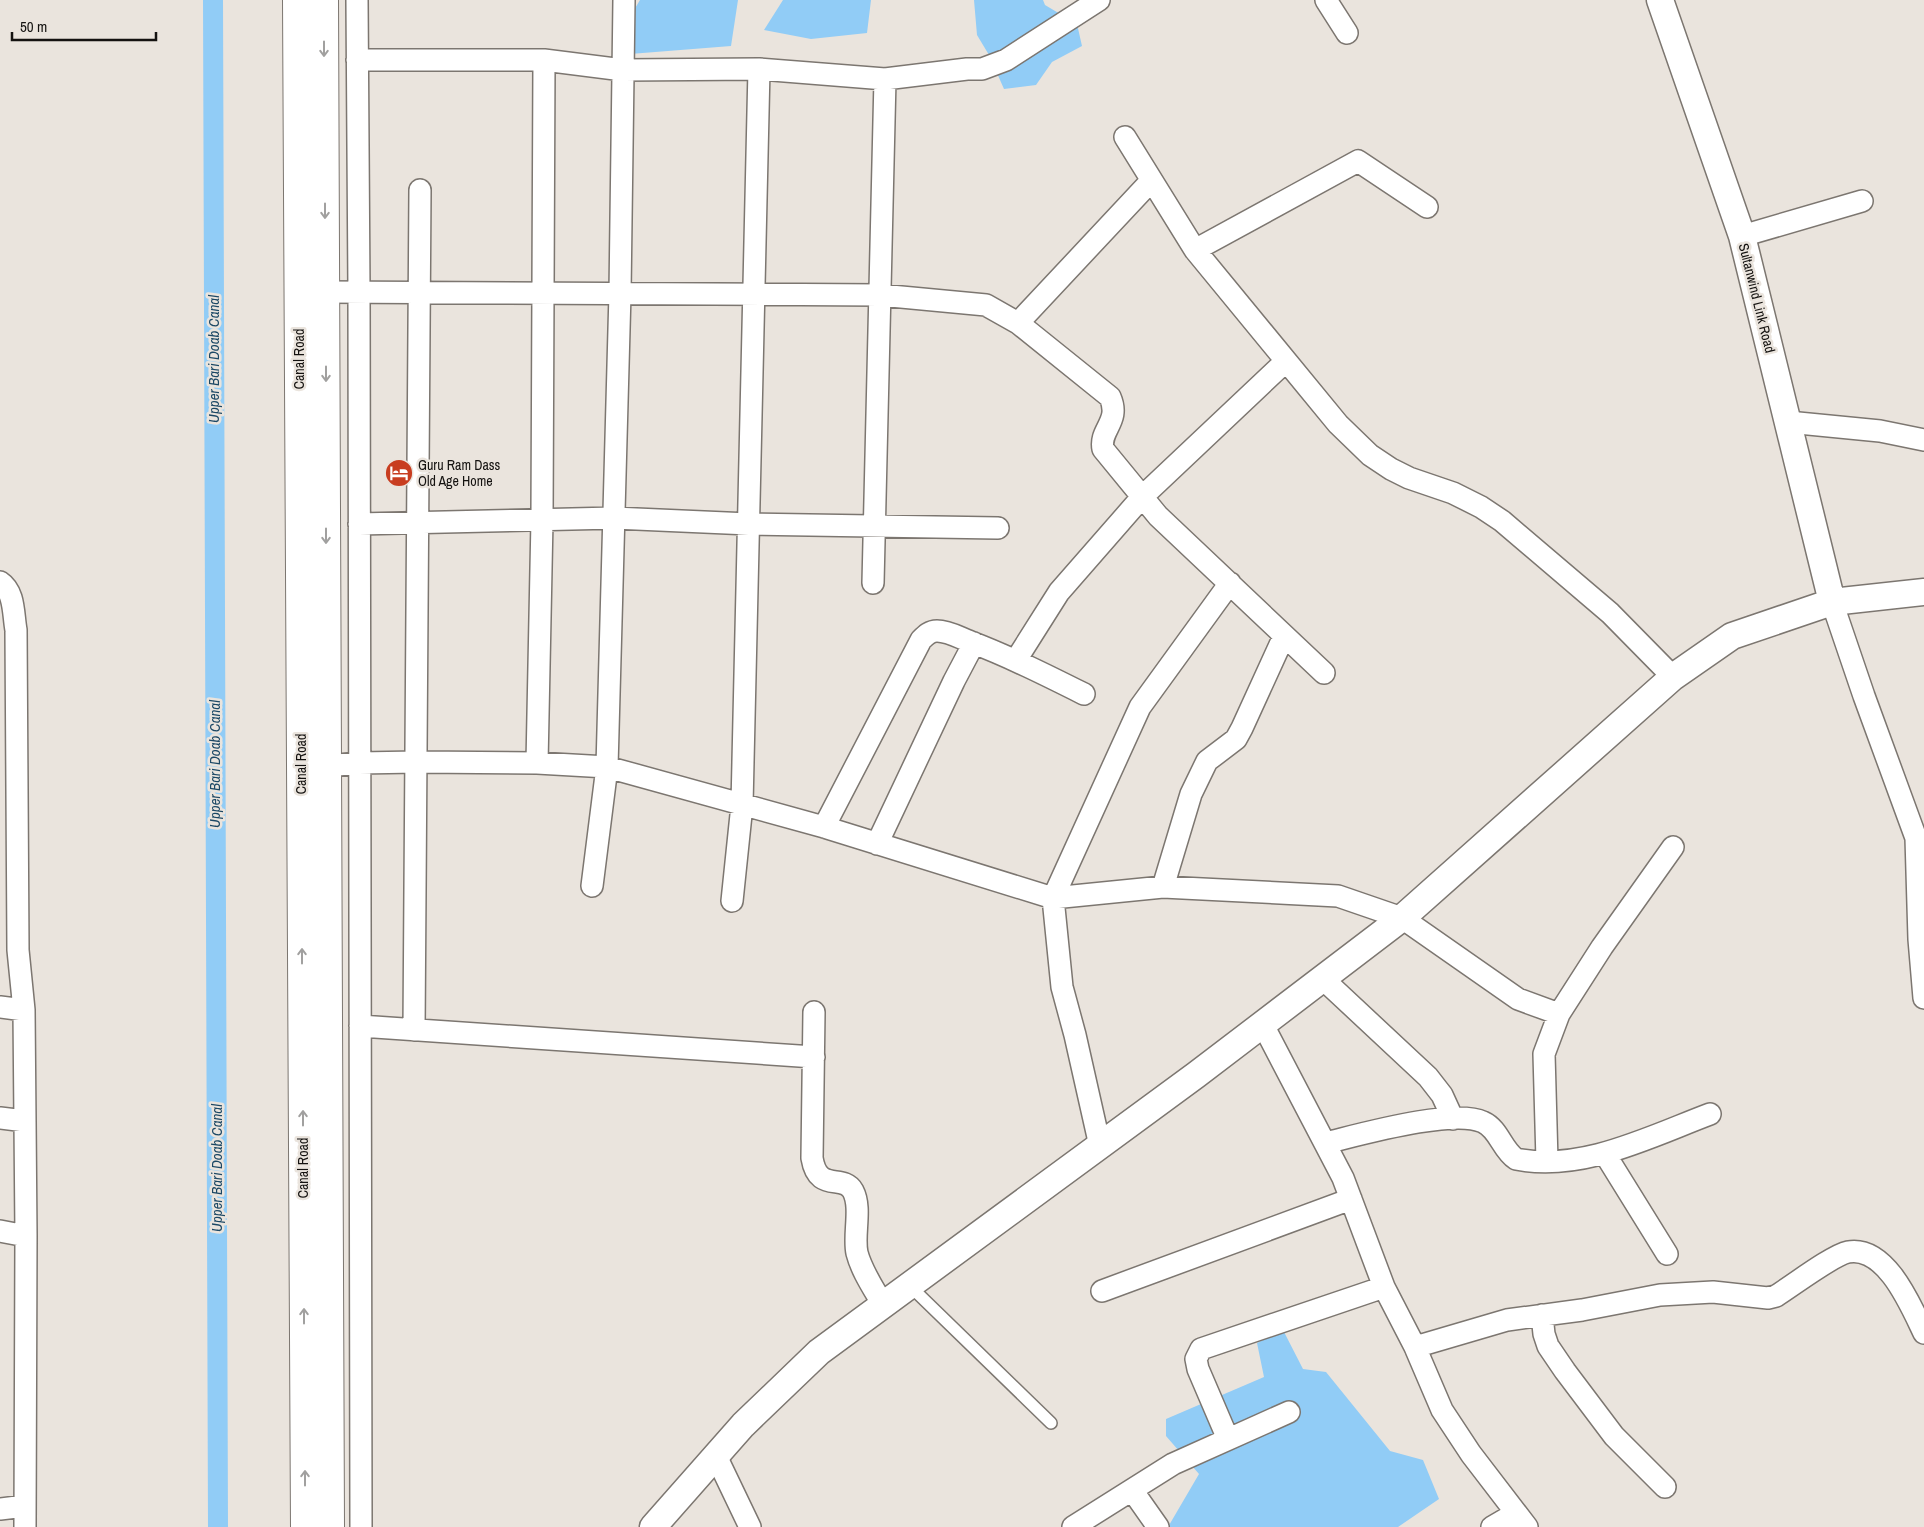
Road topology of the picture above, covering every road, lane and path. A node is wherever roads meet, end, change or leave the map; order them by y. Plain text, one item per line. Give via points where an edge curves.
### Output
1 (297, 0) edge
2 (324, 0) edge
3 (357, 0) edge
4 (624, 0) edge
5 (1099, 0) edge
6 (1326, 0) edge
7 (1660, 0) edge
8 (1346, 33) dead end
9 (357, 60) junction
10 (544, 60) junction
11 (759, 69) junction
12 (623, 70) junction
13 (885, 79) junction
14 (1125, 137) dead end
15 (1151, 181) junction
16 (420, 190) dead end
17 (1862, 201) dead end
18 (1427, 207) dead end
19 (1742, 236) junction
20 (1195, 250) junction
21 (325, 292) junction
22 (359, 292) junction
23 (420, 292) junction
24 (544, 293) junction
25 (620, 293) junction
26 (754, 294) junction
27 (880, 295) junction
28 (1018, 322) junction
29 (1286, 361) junction
30 (1788, 422) junction
31 (1924, 440) edge
32 (1142, 497) junction
33 (614, 518) junction
34 (542, 520) junction
35 (417, 523) junction
36 (359, 524) junction
37 (749, 524) junction
38 (874, 526) junction
39 (998, 528) dead end
40 (0, 582) edge
41 (873, 583) dead end
42 (1230, 583) junction
43 (1924, 592) edge
44 (1832, 602) junction
45 (1284, 636) junction
46 (974, 643) junction
47 (1016, 660) junction
48 (1324, 673) dead end
49 (1673, 677) junction
50 (1084, 694) dead end
51 (8, 757) edge
52 (417, 762) junction
53 (359, 763) junction
54 (537, 764) junction
55 (327, 766) junction
56 (607, 767) junction
57 (742, 805) junction
58 (824, 827) junction
59 (1920, 838) edge
60 (877, 844) junction
61 (1673, 847) dead end
62 (592, 886) dead end
63 (1163, 887) junction
64 (1053, 898) junction
65 (732, 901) dead end
66 (1402, 918) junction
67 (0, 937) edge
68 (18, 950) junction
69 (1322, 978) junction
70 (1924, 998) edge
71 (0, 1007) edge
72 (24, 1010) junction
73 (814, 1012) dead end
74 (1559, 1014) junction
75 (1262, 1023) junction
76 (360, 1026) junction
77 (414, 1030) junction
78 (814, 1057) junction
79 (1710, 1114) dead end
80 (0, 1118) edge
81 (1453, 1119) junction
82 (25, 1121) junction
83 (1324, 1143) junction
84 (1100, 1146) junction
85 (1605, 1154) junction
86 (1547, 1160) junction
87 (1351, 1199) junction
88 (0, 1231) edge
89 (26, 1236) junction
90 (1667, 1254) dead end
91 (910, 1286) junction
92 (1384, 1287) junction
93 (1102, 1292) dead end
94 (884, 1306) junction
95 (1542, 1315) junction
96 (1924, 1333) edge
97 (1415, 1347) junction
98 (1289, 1412) dead end
99 (1051, 1422) dead end
100 (1228, 1439) junction
101 (716, 1456) junction
102 (1665, 1487) dead end
103 (1132, 1490) junction
104 (25, 1506) junction
105 (0, 1509) edge
106 (1522, 1520) edge
107 (25, 1527) edge
108 (305, 1527) edge
109 (330, 1527) edge
110 (361, 1527) edge
111 (653, 1527) edge
112 (750, 1527) edge
113 (1073, 1527) edge
114 (1158, 1527) edge
115 (1492, 1527) edge

108 -> 1 main road, Canal Road
2 -> 21 main road, Canal Road
3 - 9 street
4 - 12 street
5 - 13 street via 1006,60 982,69
6 - 8 street
7 - 19 street, Sultanwind Link Road
9 - 10 street
9 - 22 street
10 - 12 street
10 - 24 street
11 - 12 street
11 - 13 street
11 - 26 street
12 - 25 street
13 - 27 street
14 - 15 street
15 - 20 street
15 - 28 street
16 - 23 street
17 - 19 street
18 - 20 street via 1358,161
19 - 30 street, Sultanwind Link Road
20 - 29 street
21 - 22 street
21 -> 55 main road, Canal Road
22 - 23 street
22 - 36 street
23 - 24 street
23 - 35 street
24 - 25 street
24 - 34 street
25 - 26 street
25 - 33 street
26 - 27 street
26 - 37 street
27 - 28 street via 986,305
27 - 38 street
28 - 32 street via 1110,397 1112,420 1102,443 1103,449
29 - 32 street
29 - 49 street via 1338,424 1370,455 1409,478 1481,506 1502,521 1610,613
30 - 31 street via 1880,431
30 - 44 street, Sultanwind Link Road
32 - 42 street
32 - 47 street via 1059,592
33 - 34 street
33 - 37 street
33 - 56 street
34 - 35 street
34 - 54 street
35 - 36 street
35 - 52 street
36 - 53 street
37 - 38 street
37 - 57 street
38 - 39 street
38 - 41 street
40 - 51 street via 11,596 16,630
42 - 45 street
42 - 64 street via 1140,707
43 - 44 street
44 - 49 street via 1732,636
44 - 59 street via 1870,714
45 - 48 street
45 - 63 street via 1239,734 1207,761 1191,794
46 - 47 street
46 - 58 street via 935,631 921,640
46 - 60 street
47 - 50 street
49 - 66 street
51 - 68 street
52 - 53 street
52 - 54 street
52 - 77 street
53 - 55 street
53 - 76 street
54 - 56 street
55 - 109 main road, Canal Road
56 - 57 street
56 - 62 street
57 - 58 street
57 - 65 street
58 - 60 street
59 - 70 street via 1919,938
60 - 64 street
61 - 74 street
63 - 64 street
63 - 66 street via 1338,896
64 - 84 street via 1062,987
66 - 69 street
66 - 74 street via 1518,999
67 - 68 street
68 - 72 street
69 - 75 street
69 - 81 street via 1428,1077 1442,1095
71 - 72 street
72 - 82 street
73 - 78 street
74 - 86 street via 1544,1054
75 - 83 street
75 - 84 street
76 - 77 street
76 - 110 street
77 - 78 street
78 - 94 street via 814,1169 825,1180 844,1184 854,1192 857,1252
79 - 85 street
80 - 82 street
81 - 83 street via 1430,1119
81 - 86 street via 1483,1122 1516,1159
82 - 89 street
83 - 87 street
84 - 91 street
85 - 86 street via 1569,1161
85 - 90 street
87 - 92 street
87 - 93 street
88 - 89 street
89 - 104 street
91 - 94 street
91 - 99 lane
92 - 97 street
92 - 100 street via 1201,1349 1196,1358 1198,1369
94 - 101 street via 819,1352 743,1425
95 - 96 street via 1660,1295 1713,1292 1768,1298 1847,1252 1858,1252 1871,1255 1883,1264 1902,1290
95 - 97 street via 1507,1320
95 - 102 street via 1548,1346 1586,1400 1614,1436
97 - 106 street via 1442,1410
98 - 100 street
100 - 103 street via 1173,1464
101 - 111 street
101 - 112 street
103 - 113 street
103 - 114 street
104 - 105 street
104 - 107 street
106 - 115 street

